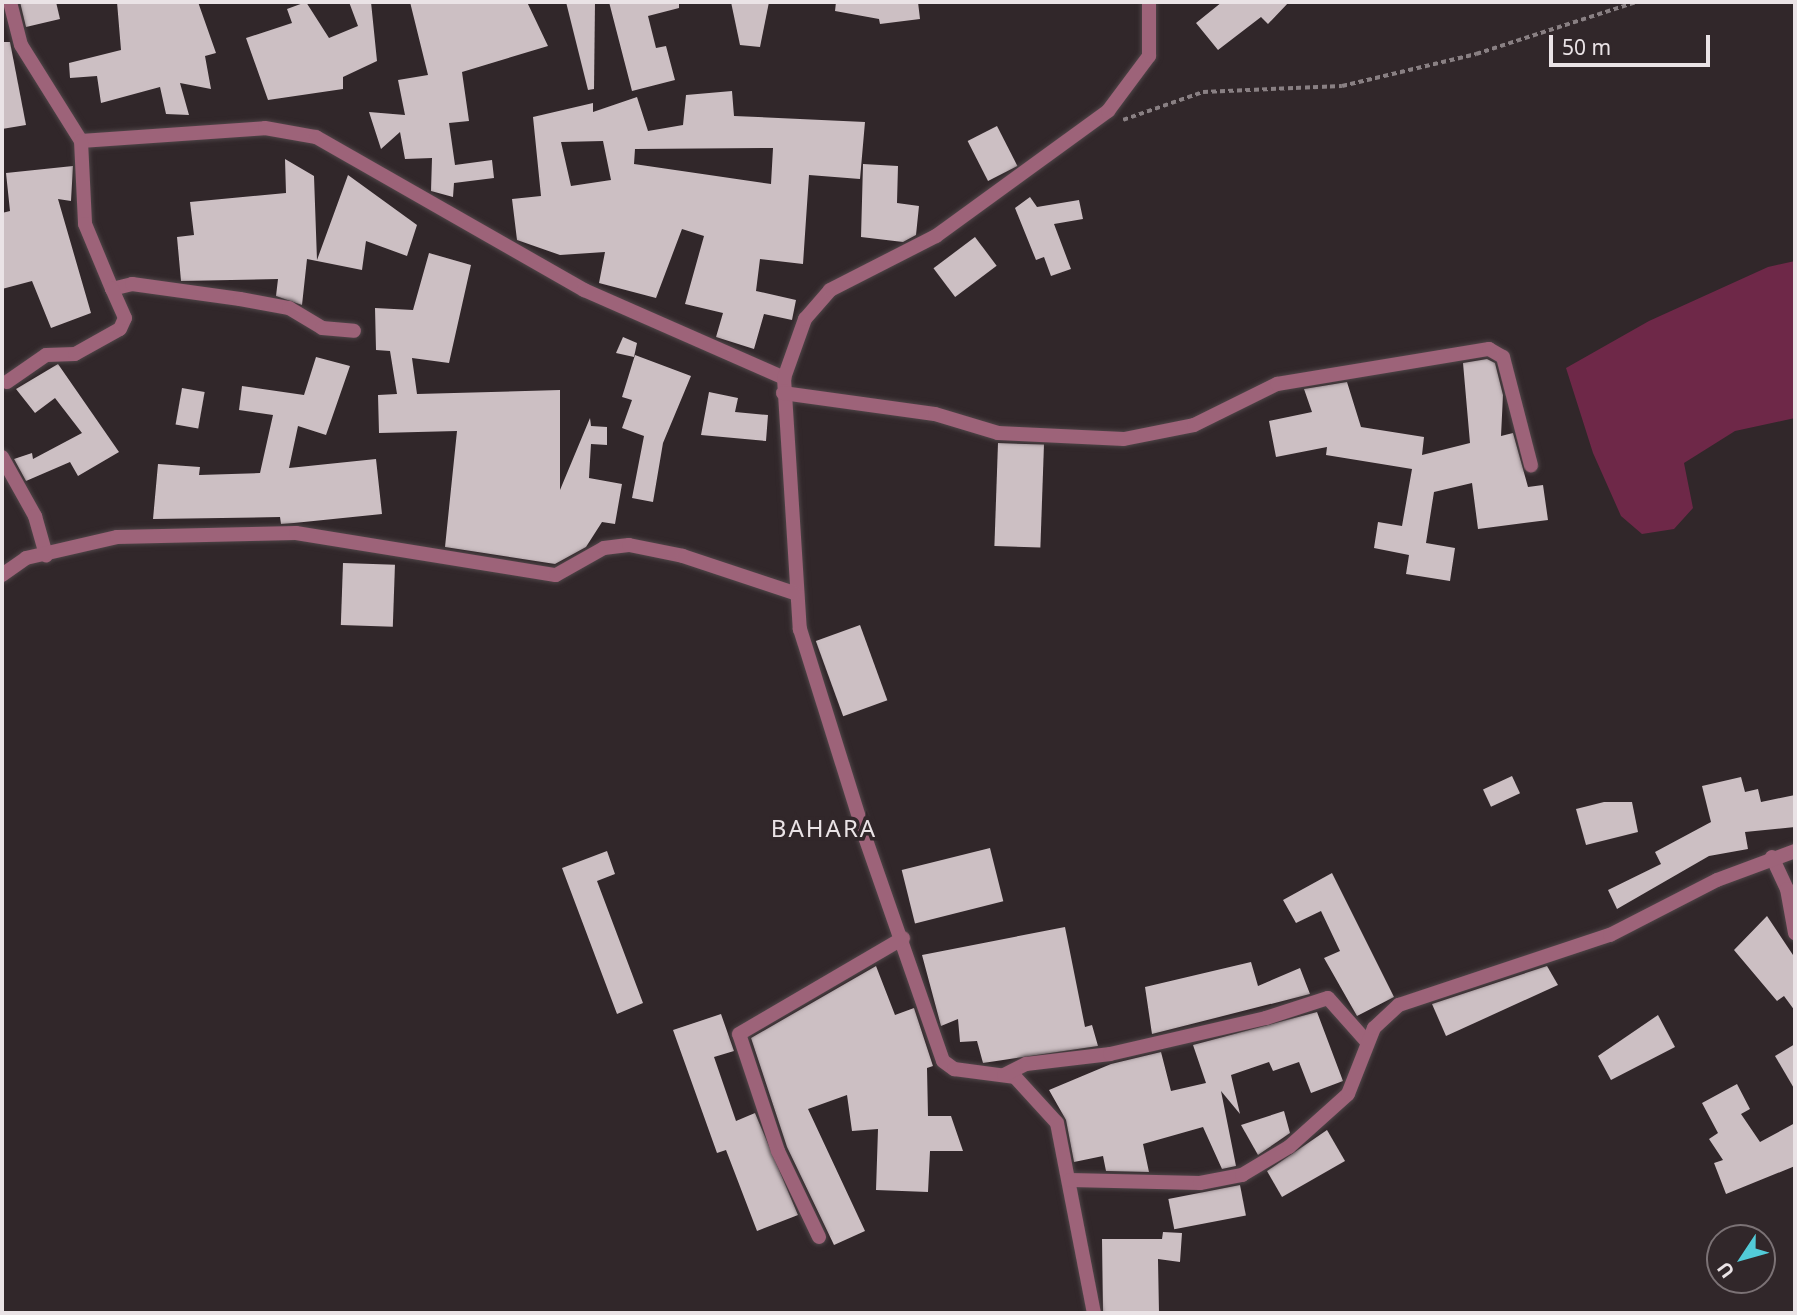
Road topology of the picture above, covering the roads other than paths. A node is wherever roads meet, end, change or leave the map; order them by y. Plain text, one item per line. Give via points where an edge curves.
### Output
1 (10, 2) edge
2 (1149, 2) edge
3 (81, 141) junction
4 (112, 289) junction
5 (355, 331) dead end
6 (7, 382) dead end
7 (783, 386) junction
8 (2, 457) edge
9 (1531, 465) dead end
10 (46, 555) junction
11 (2, 575) edge
12 (794, 593) junction
13 (1795, 851) edge
14 (1772, 857) junction
15 (1795, 933) edge
16 (903, 938) junction
17 (1367, 1042) junction
18 (1004, 1075) junction
19 (1070, 1180) junction
20 (819, 1237) dead end
21 (1094, 1313) edge

1 - 3 street via 21,45
2 - 7 street via 1152,41 1144,66 1093,126 936,236 830,290 805,319
3 - 4 street via 85,224
3 - 7 street via 241,128 316,137 584,290
4 - 5 street via 132,284 240,299 292,310 322,328
4 - 6 street via 125,318 120,329 75,354 44,356
7 - 9 street via 935,414 998,433 1124,439 1194,425 1277,384 1489,349 1503,357
7 - 12 street
8 - 10 street via 35,516
10 - 11 street via 23,559
10 - 12 street via 129,535 296,533 559,575 615,545 683,556
12 - 16 street via 804,648
13 - 14 street
14 - 15 street via 1787,889
14 - 17 street via 1610,935 1399,1005
16 - 18 street via 947,1066
16 - 20 street via 739,1034 778,1151
17 - 18 street via 1328,998 1266,1018 1110,1054 1026,1064
17 - 19 street via 1348,1094 1289,1147 1242,1175 1200,1183
18 - 19 street via 1028,1087 1057,1123
19 - 21 street

